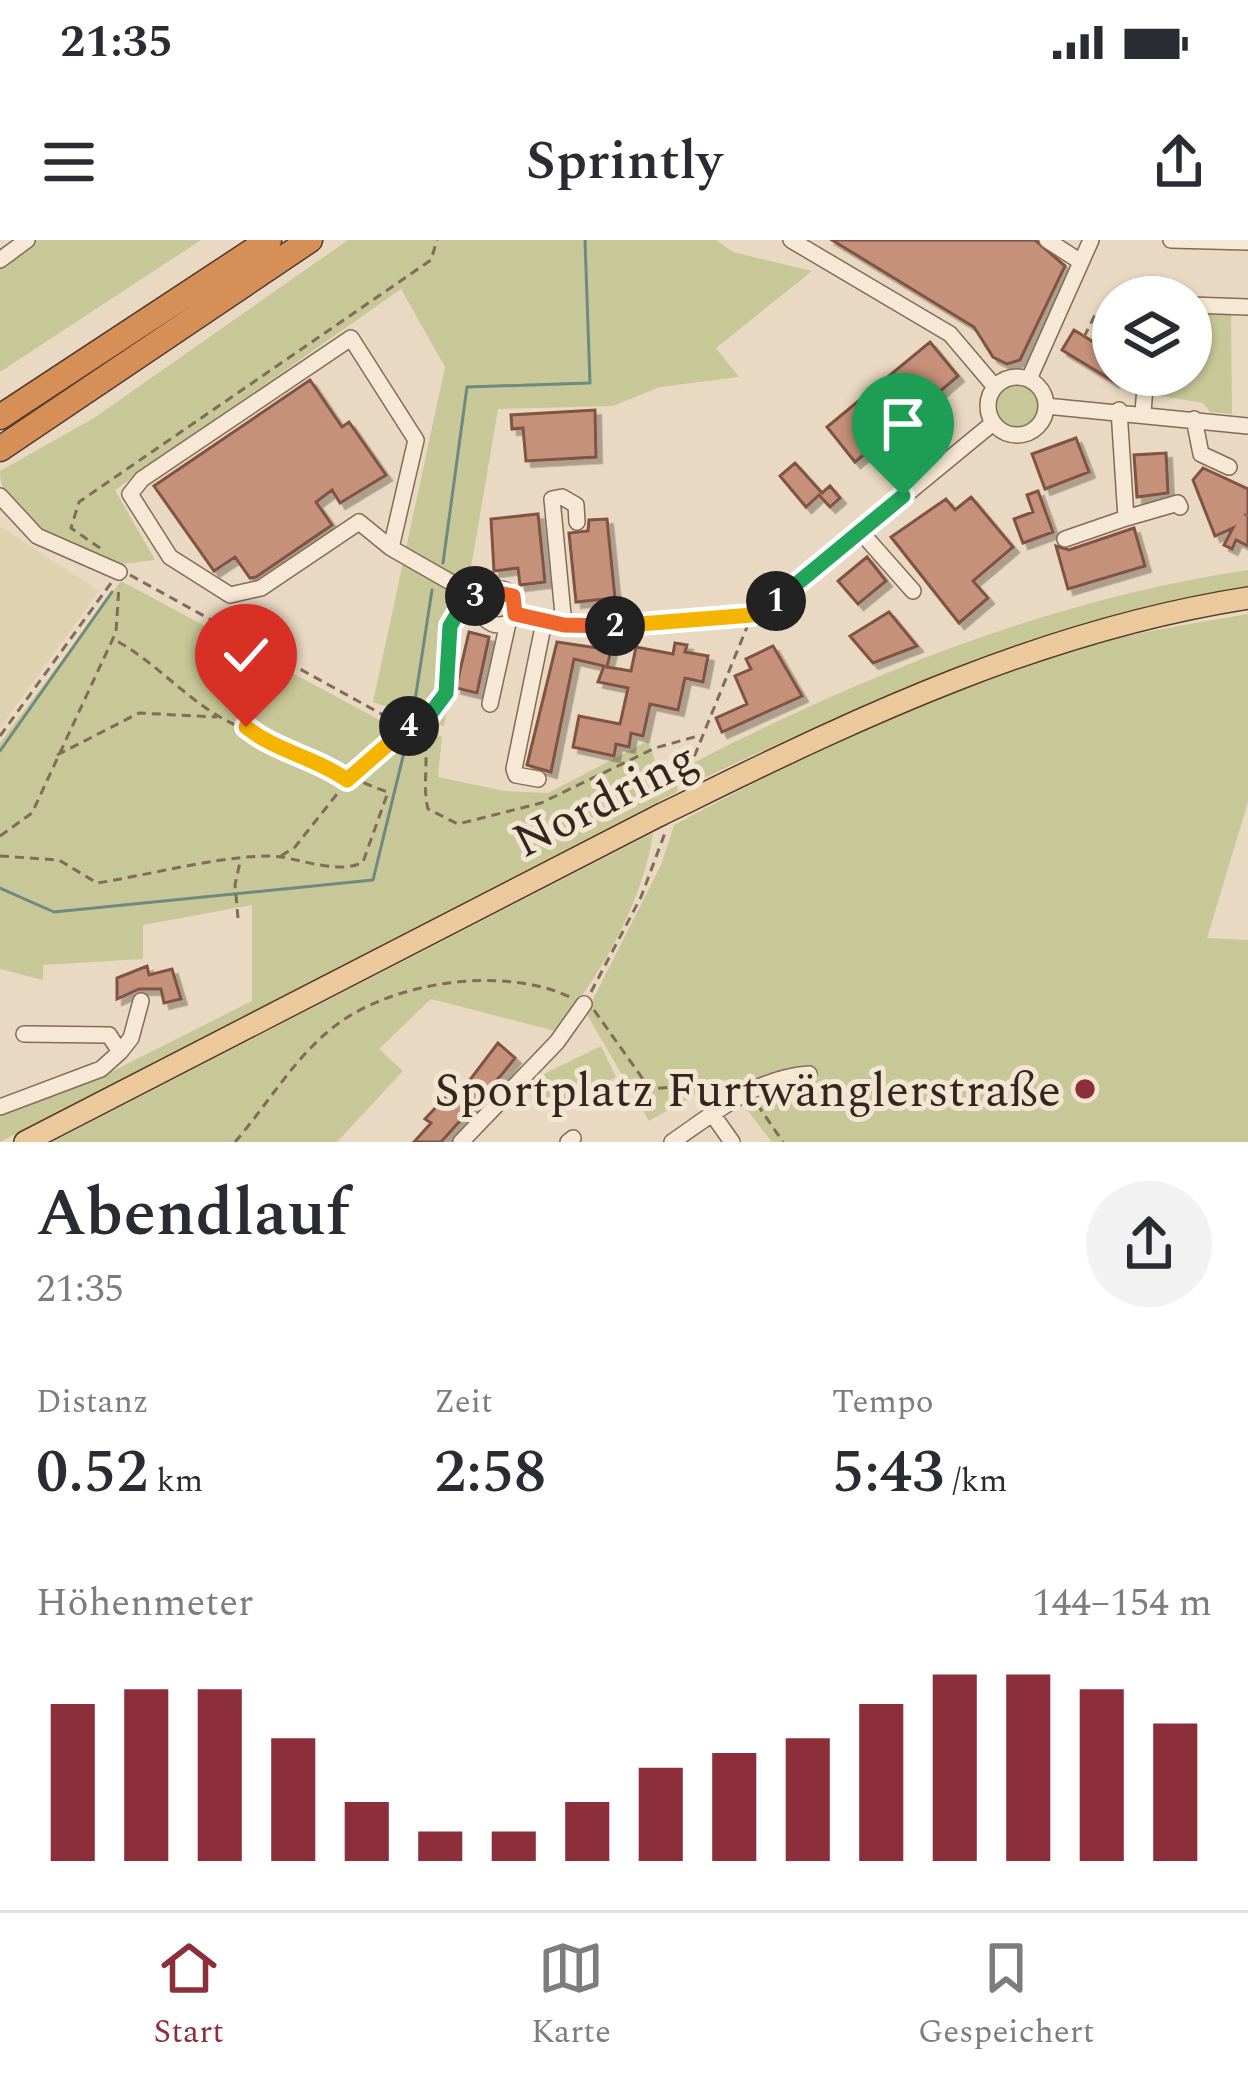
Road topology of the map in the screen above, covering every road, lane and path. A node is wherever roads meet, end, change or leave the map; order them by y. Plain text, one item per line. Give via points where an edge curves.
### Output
1 (269, 240) edge
2 (310, 240) edge
3 (437, 240) edge
4 (790, 240) edge
5 (1047, 240) edge
6 (1091, 240) edge
7 (1171, 240) edge
8 (22, 242) edge
9 (1248, 242) edge
10 (0, 260) edge
11 (1082, 262) junction
12 (1212, 306) edge
13 (1248, 307) edge
14 (1092, 320) edge
15 (1084, 337) dead end
16 (1029, 380) junction
17 (995, 387) junction
18 (1144, 396) edge
19 (1046, 406) junction
20 (1119, 410) junction
21 (1143, 412) junction
22 (0, 417) edge
23 (1194, 419) junction
24 (993, 423) junction
25 (1248, 426) edge
26 (0, 449) edge
27 (1229, 467) dead end
28 (2, 500) edge
29 (1180, 507) dead end
30 (1126, 518) junction
31 (577, 522) dead end
32 (71, 528) dead end
33 (860, 531) junction
34 (1065, 538) dead end
35 (391, 548) junction
36 (119, 572) junction
37 (913, 591) dead end
38 (476, 597) junction
39 (1248, 598) edge
40 (752, 615) junction
41 (512, 618) junction
42 (544, 622) junction
43 (564, 625) junction
44 (113, 639) junction
45 (490, 704) dead end
46 (220, 717) junction
47 (408, 726) junction
48 (0, 736) edge
49 (55, 756) junction
50 (538, 779) dead end
51 (347, 780) junction
52 (684, 795) junction
53 (664, 820) junction
54 (0, 836) edge
55 (0, 856) edge
56 (280, 857) junction
57 (241, 860) junction
58 (238, 918) dead end
59 (141, 1001) dead end
60 (584, 1004) junction
61 (24, 1034) dead end
62 (120, 1052) junction
63 (809, 1074) dead end
64 (748, 1090) junction
65 (729, 1096) dead end
66 (0, 1107) edge
67 (712, 1115) junction
68 (25, 1142) edge
69 (236, 1142) edge
70 (461, 1142) edge
71 (672, 1142) edge
72 (731, 1142) edge
73 (783, 1142) edge

1 - 22 highway
2 - 26 highway
3 - 32 path via 431,260 88,494
4 - 17 street via 950,334
5 - 11 street
6 - 11 street
7 - 9 street
8 - 10 street
11 - 16 street via 1069,308
12 - 13 street
14 - 15 path
16 - 17 street
16 - 19 street
17 - 24 street
18 - 21 street
19 - 20 street
19 - 24 street via 1025,434
20 - 21 street
20 - 30 street
21 - 23 street
23 - 25 street
23 - 27 street via 1202,454
24 - 33 street
28 - 36 street via 58,550
29 - 30 street
30 - 34 street
31 - 43 street via 576,505 552,499
33 - 37 street
33 - 40 street
35 - 35 street via 359,523 261,588 230,595 170,557 130,494 351,338 416,440
35 - 38 street
36 - 44 path
36 - 47 path
36 - 48 path
38 - 41 street via 487,621
38 - 41 street via 503,590 513,596
38 - 47 path via 450,626 446,693 420,728
39 - 52 main road, Nordring via 1107,629 979,670
40 - 43 street
40 - 52 path
41 - 42 street
41 - 45 street
42 - 43 street
42 - 50 street via 514,769
44 - 46 path
44 - 49 path
46 - 49 path via 139,713
46 - 51 path
47 - 51 path
49 - 54 path via 32,813
51 - 56 path
51 - 56 path via 388,792 359,866
52 - 53 main road, Nordring, bridge
53 - 60 path via 641,897
53 - 68 main road, Nordring
55 - 57 path via 59,860 97,883
56 - 57 path
57 - 58 path
59 - 62 street
60 - 65 path via 650,1089 702,1087
60 - 69 path via 501,981 369,1006 302,1058
60 - 70 street
61 - 62 street via 110,1035
62 - 66 street via 100,1069
63 - 64 street
64 - 67 street
64 - 73 path
67 - 71 street
67 - 72 street

